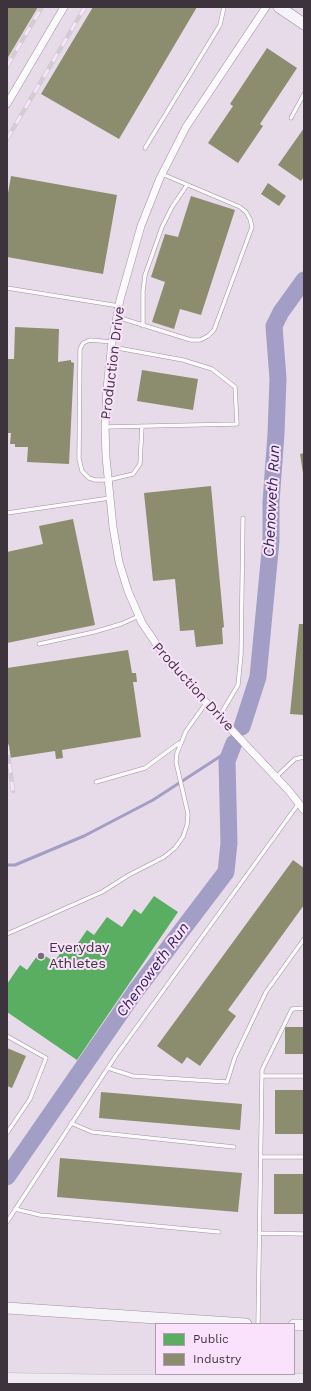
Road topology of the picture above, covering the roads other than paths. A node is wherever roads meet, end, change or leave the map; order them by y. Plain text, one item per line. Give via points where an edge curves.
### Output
1 (64, 7) edge
2 (224, 7) edge
3 (266, 7) edge
4 (279, 7) edge
5 (304, 24) edge
6 (304, 94) edge
7 (7, 104) edge
8 (291, 118) dead end
9 (145, 148) dead end
10 (162, 174) junction
11 (187, 185) junction
12 (7, 288) edge
13 (119, 306) junction
14 (117, 317) junction
15 (144, 326) junction
16 (112, 345) junction
17 (142, 426) junction
18 (105, 427) junction
19 (108, 480) junction
20 (110, 498) junction
21 (7, 513) edge
22 (243, 518) dead end
23 (138, 616) junction
24 (39, 644) dead end
25 (206, 703) junction
26 (219, 717) junction
27 (179, 743) junction
28 (304, 757) edge
29 (276, 777) junction
30 (96, 782) dead end
31 (302, 806) edge
32 (7, 934) edge
33 (304, 939) edge
34 (304, 1008) edge
35 (7, 1036) edge
36 (108, 1068) junction
37 (262, 1076) junction
38 (304, 1076) edge
39 (71, 1123) junction
40 (7, 1133) edge
41 (234, 1147) dead end
42 (261, 1157) junction
43 (304, 1157) edge
44 (15, 1209) junction
45 (7, 1222) edge
46 (219, 1232) dead end
47 (259, 1233) junction
48 (304, 1234) edge
49 (7, 1308) edge
50 (231, 1323) edge
51 (258, 1323) edge
52 (7, 1380) edge
53 (304, 1381) edge

1 - 7 street
2 - 9 lane via 220,26
3 - 10 street, Production Drive via 201,101
4 - 5 street via 292,13
6 - 8 lane
10 - 11 lane
10 - 13 street, Production Drive via 141,226
11 - 15 lane via 162,227 145,275
11 - 15 lane via 240,207 246,212 252,227 214,330 208,336 200,340 191,340
12 - 13 lane
13 - 14 street, Production Drive
14 - 15 lane
14 - 16 street, Production Drive
16 - 17 lane via 212,369 235,387 237,424
16 - 18 street, Production Drive
16 - 19 lane via 90,340 83,343 80,349 78,412 79,459 82,471 89,478
17 - 18 lane
17 - 19 lane via 140,464 133,474
18 - 19 street, Production Drive
19 - 20 street, Production Drive
20 - 21 lane
20 - 23 street, Production Drive via 119,562
22 - 26 lane via 241,655 238,685
23 - 24 lane via 94,632
23 - 25 street, Production Drive via 160,651
25 - 26 street, Production Drive
25 - 27 lane
26 - 29 street, Production Drive
27 - 30 lane via 145,768
27 - 32 lane via 176,762 188,814 183,837 175,848 164,857 102,892
28 - 29 lane via 295,759
29 - 31 street, Production Drive
31 - 36 lane
33 - 36 lane via 266,992 235,1057 227,1082 132,1076
34 - 37 lane via 292,1009 262,1070
35 - 40 lane via 46,1058 30,1099
36 - 39 lane
37 - 38 lane
37 - 42 lane
39 - 41 lane via 92,1132
39 - 44 lane
42 - 43 lane
42 - 47 lane
44 - 45 lane
44 - 46 lane via 40,1215
47 - 48 lane
47 - 51 lane
49 - 50 street
52 - 53 highway

